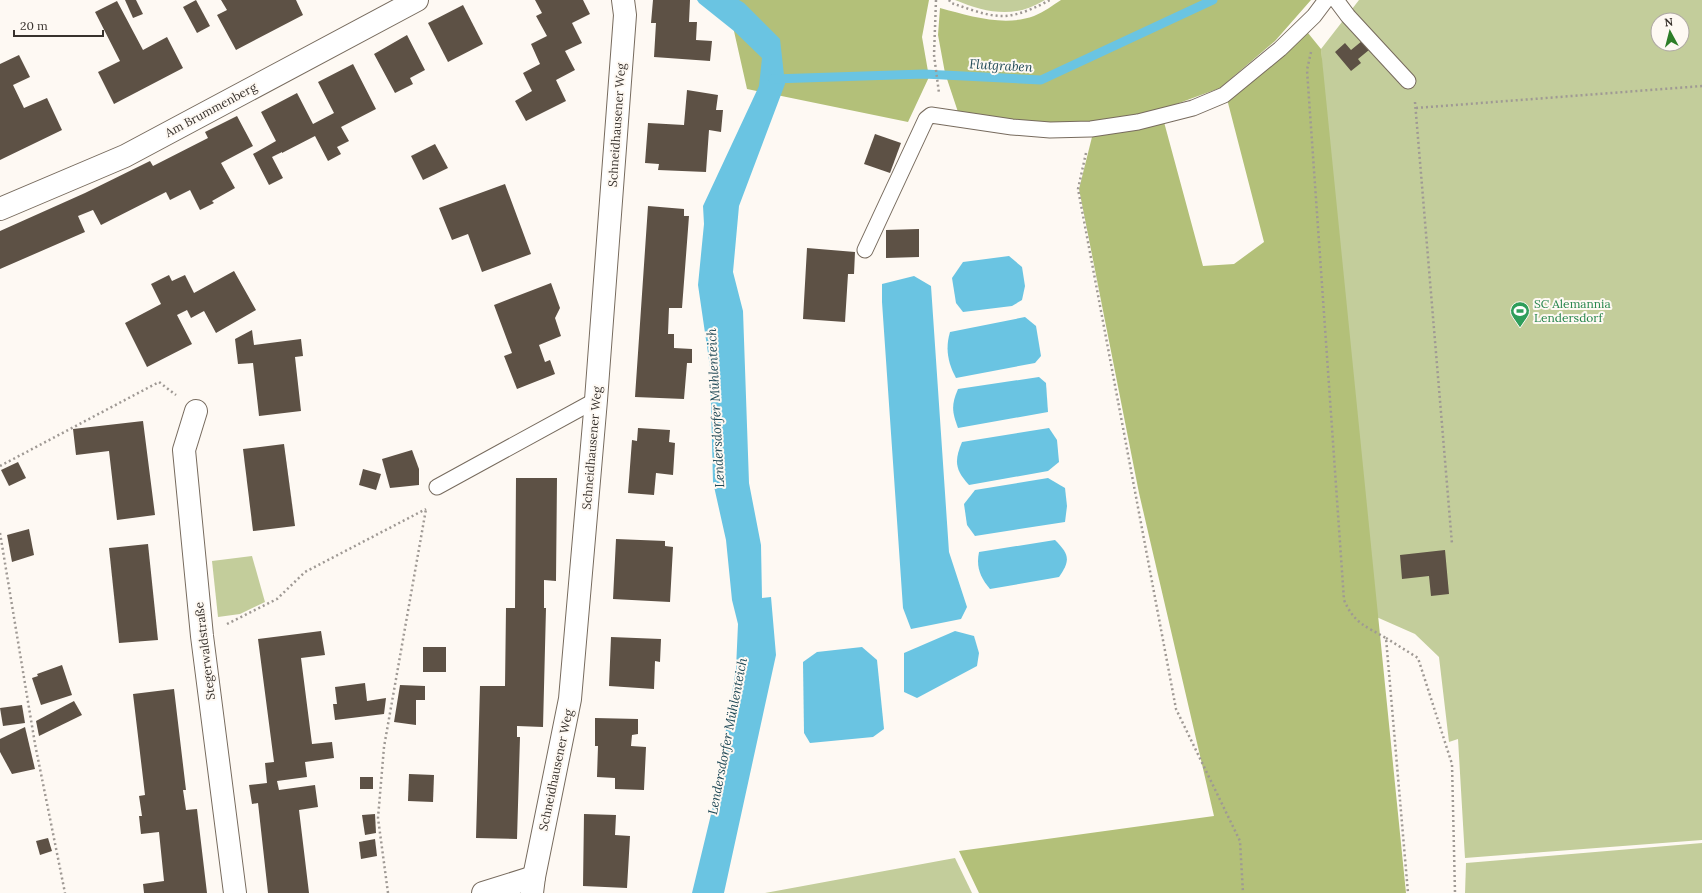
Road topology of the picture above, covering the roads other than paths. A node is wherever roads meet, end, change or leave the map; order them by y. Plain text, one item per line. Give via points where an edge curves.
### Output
1 (417, 0) edge
2 (623, 0) edge
3 (1326, 0) edge
4 (1336, 0) edge
5 (1408, 81) road end
6 (0, 209) edge
7 (865, 250) dead end
8 (596, 400) junction
9 (196, 411) road end
10 (437, 487) dead end
11 (533, 885) edge
12 (235, 893) edge
13 (483, 893) edge

1 - 6 street, Am Brummenberg via 125,156
2 - 8 street, Schneidhausener Weg via 625,15
3 - 7 lane via 1314,16 1280,50 1224,95 1193,108 1091,129 1019,128 931,115 926,119
4 - 5 lane
8 - 10 lane
8 - 11 street, Schneidhausener Weg via 570,699
9 - 12 street, Stegerwaldstraße via 184,450 202,636
11 - 13 street

